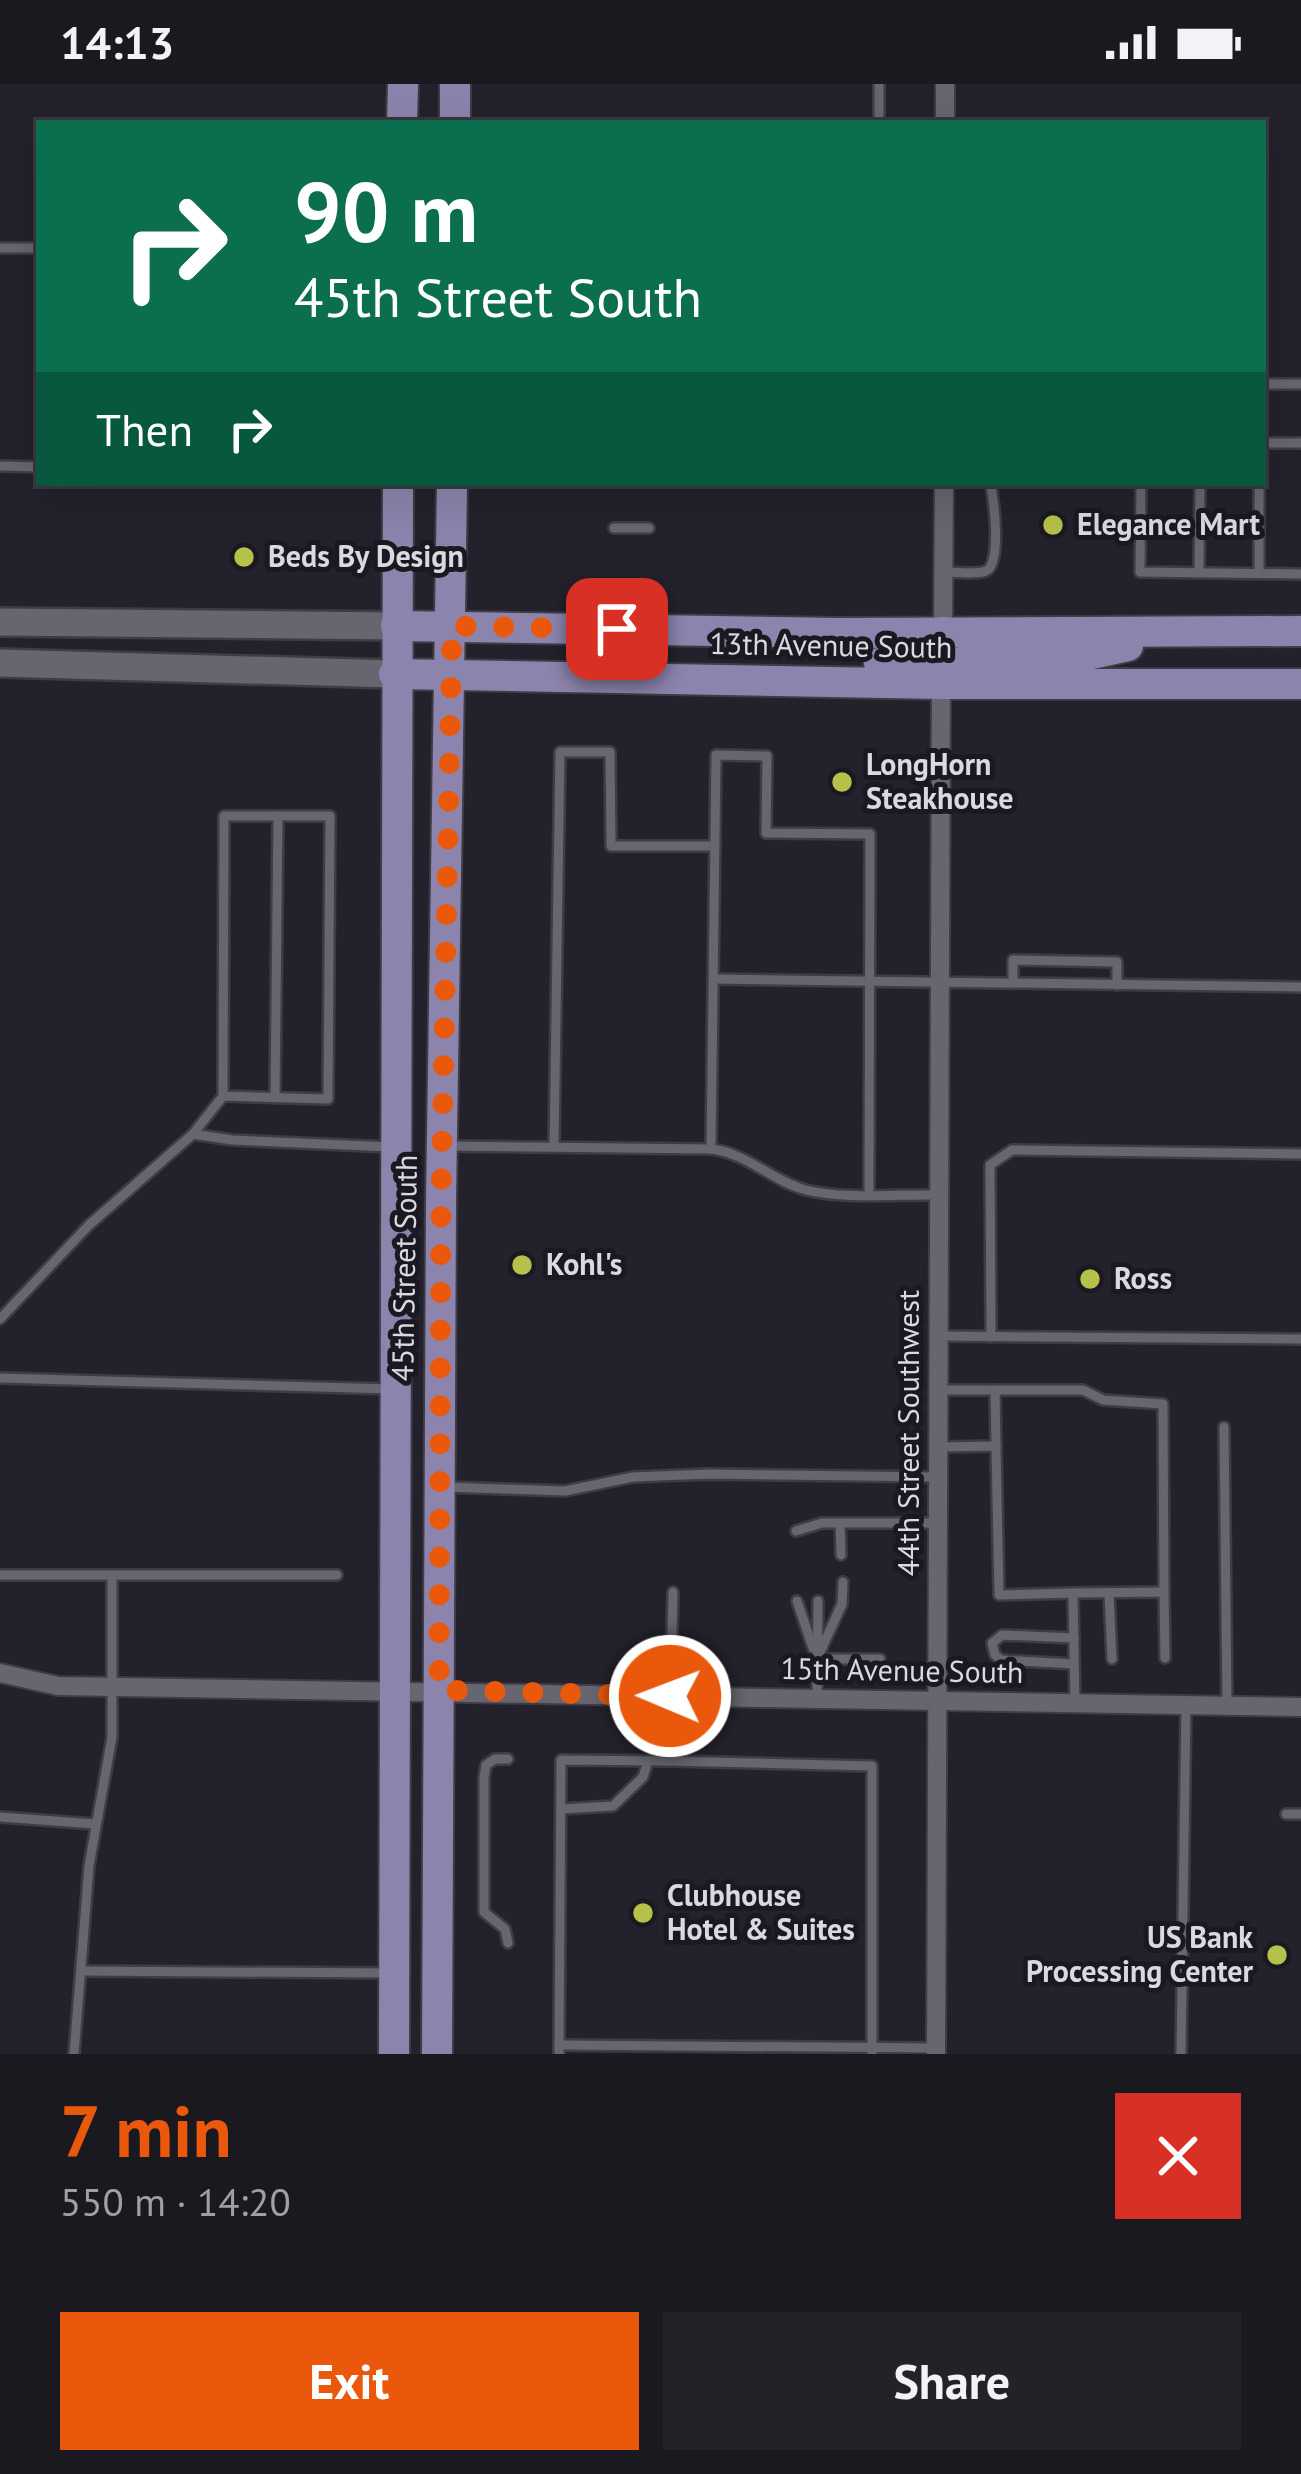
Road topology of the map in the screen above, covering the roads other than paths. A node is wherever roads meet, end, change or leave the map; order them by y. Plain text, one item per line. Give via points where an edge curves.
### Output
1 (455, 84) edge
2 (879, 84) edge
3 (945, 84) edge
4 (403, 85) edge
5 (402, 120) edge
6 (414, 120) edge
7 (455, 120) edge
8 (879, 120) edge
9 (945, 120) edge
10 (0, 248) edge
11 (36, 248) edge
12 (1266, 384) edge
13 (1301, 384) edge
14 (1266, 443) edge
15 (1301, 443) edge
16 (0, 466) edge
17 (36, 466) edge
18 (398, 486) edge
19 (452, 486) edge
20 (944, 486) edge
21 (990, 486) edge
22 (1141, 486) edge
23 (1200, 486) edge
24 (1259, 486) edge
25 (614, 528) dead end
26 (649, 528) dead end
27 (944, 572) junction
28 (1199, 572) junction
29 (1259, 573) junction
30 (1301, 574) edge
31 (0, 622) edge
32 (396, 626) junction
33 (452, 626) junction
34 (944, 632) junction
35 (1301, 632) edge
36 (1187, 633) junction
37 (0, 663) edge
38 (394, 674) junction
39 (451, 674) junction
40 (701, 679) junction
41 (1301, 684) edge
42 (941, 685) junction
43 (278, 816) junction
44 (715, 846) junction
45 (396, 894) junction
46 (713, 979) junction
47 (868, 981) junction
48 (940, 982) junction
49 (1013, 983) junction
50 (1118, 985) junction
51 (1301, 987) edge
52 (223, 1096) junction
53 (275, 1098) junction
54 (193, 1134) junction
55 (442, 1146) junction
56 (554, 1147) junction
57 (397, 1148) junction
58 (711, 1149) junction
59 (1301, 1154) edge
60 (869, 1193) junction
61 (940, 1195) junction
62 (0, 1319) edge
63 (939, 1336) junction
64 (991, 1337) junction
65 (1301, 1340) edge
66 (0, 1378) edge
67 (440, 1378) junction
68 (396, 1389) junction
69 (939, 1390) junction
70 (995, 1390) junction
71 (1224, 1427) dead end
72 (996, 1446) junction
73 (939, 1447) junction
74 (939, 1477) junction
75 (439, 1486) junction
76 (439, 1519) junction
77 (840, 1523) junction
78 (939, 1523) junction
79 (796, 1531) dead end
80 (842, 1555) dead end
81 (0, 1575) edge
82 (112, 1575) junction
83 (337, 1575) dead end
84 (843, 1582) dead end
85 (673, 1592) dead end
86 (1164, 1592) junction
87 (1073, 1593) junction
88 (1109, 1593) junction
89 (797, 1600) dead end
90 (818, 1601) dead end
91 (1074, 1638) junction
92 (1166, 1658) dead end
93 (817, 1659) junction
94 (1112, 1659) dead end
95 (880, 1660) dead end
96 (1074, 1664) junction
97 (0, 1673) edge
98 (113, 1687) junction
99 (393, 1689) junction
100 (439, 1690) junction
101 (670, 1696) junction
102 (817, 1700) junction
103 (939, 1701) junction
104 (1075, 1704) junction
105 (1186, 1706) junction
106 (1227, 1706) junction
107 (1301, 1707) edge
108 (508, 1760) dead end
109 (649, 1761) junction
110 (669, 1761) junction
111 (561, 1809) junction
112 (1286, 1814) dead end
113 (1301, 1814) edge
114 (0, 1817) edge
115 (95, 1824) junction
116 (508, 1942) dead end
117 (82, 1971) junction
118 (394, 1973) junction
119 (559, 2049) edge
120 (872, 2051) edge
121 (937, 2051) edge
122 (394, 2053) edge
123 (74, 2054) edge
124 (437, 2054) edge
125 (1181, 2054) edge

1 - 7 main road
2 - 8 lane
3 - 9 street
4 - 5 main road
4 - 6 main road
10 - 11 lane
12 - 13 lane
14 - 15 lane
16 - 17 lane
18 - 32 main road, 45th Street South
19 - 33 main road, 45th Street South
20 - 27 street
21 - 27 lane via 993,565
22 - 28 lane via 1140,572
23 - 28 lane
24 - 29 lane
25 - 26 lane
27 - 34 street
28 - 29 lane
29 - 30 lane
31 - 32 main road, 13th Avenue South
32 - 33 main road, 13th Avenue South
32 - 38 main road, 45th Street South
33 - 34 main road, 13th Avenue South
33 - 39 main road, 45th Street South
34 - 36 main road, 13th Avenue South
34 - 40 main road via 941,651 920,663 801,662
35 - 36 main road, 13th Avenue South
36 - 42 main road via 1069,659 967,660 952,666
37 - 38 main road, 13th Avenue South
38 - 39 main road, 13th Avenue South
38 - 45 main road, 45th Street South
39 - 40 main road, 13th Avenue South
39 - 55 main road, 45th Street South
40 - 42 main road, 13th Avenue South
41 - 42 main road, 13th Avenue South
42 - 48 street, 44th Street Southwest
43 - 52 lane via 224,816
43 - 53 lane
43 - 53 lane via 330,816 328,1099
44 - 46 lane
44 - 47 lane via 716,755 766,756 766,833 870,834
44 - 56 lane via 611,846 610,752 560,752
45 - 55 main road via 410,986 413,1124
45 - 57 main road, 45th Street South
46 - 47 lane
46 - 58 lane
47 - 48 lane
47 - 60 lane
48 - 49 lane
48 - 61 street, 44th Street Southwest
49 - 50 lane
49 - 50 lane via 1013,960 1117,962
50 - 51 lane
52 - 53 lane
52 - 54 lane
54 - 57 lane
54 - 62 lane via 88,1225
55 - 56 lane
55 - 67 main road, 45th Street South
56 - 58 lane
57 - 67 main road via 410,1150 427,1178 427,1349
57 - 68 main road, 45th Street South
58 - 60 lane via 801,1189
59 - 64 lane via 1012,1150 990,1165
60 - 61 lane
61 - 63 street, 44th Street Southwest
63 - 64 lane
63 - 69 street, 44th Street Southwest
64 - 65 lane
66 - 68 lane
67 - 75 main road, 45th Street South
68 - 76 main road via 422,1397 424,1472
68 - 99 main road, 45th Street South
69 - 70 lane
69 - 73 street, 44th Street Southwest
70 - 72 lane
70 - 86 lane via 1083,1390 1103,1400 1162,1404
71 - 106 lane
72 - 73 lane
72 - 87 lane via 999,1595
73 - 74 street, 44th Street Southwest
74 - 75 lane via 710,1474 565,1491
74 - 78 street, 44th Street Southwest
75 - 76 main road, 45th Street South
76 - 100 main road, 45th Street South
77 - 78 lane
77 - 79 lane
77 - 80 lane
78 - 103 street, 44th Street Southwest
81 - 82 lane
82 - 83 lane
82 - 98 lane
84 - 93 lane via 842,1604
85 - 101 lane
86 - 88 lane
86 - 92 lane
87 - 88 lane
87 - 91 lane
88 - 94 lane
89 - 93 lane
90 - 93 lane
91 - 96 lane
91 - 96 lane via 1002,1636 992,1643 1001,1660
93 - 95 lane
93 - 102 lane
96 - 104 lane
97 - 98 street, 15th Avenue South
98 - 99 street, 15th Avenue South
98 - 115 lane
99 - 100 street, 15th Avenue South
99 - 118 main road, 45th Street South
100 - 101 street, 15th Avenue South
100 - 124 main road, 45th Street South
101 - 102 street, 15th Avenue South
101 - 110 lane
102 - 103 street, 15th Avenue South
103 - 104 street, 15th Avenue South
103 - 121 street, 44th Street Southwest
104 - 105 street, 15th Avenue South
105 - 106 street, 15th Avenue South
105 - 125 lane
106 - 107 street, 15th Avenue South
108 - 116 lane via 486,1765 484,1778 484,1912
109 - 110 lane
109 - 111 lane via 613,1806
109 - 111 lane via 562,1760
110 - 120 lane via 872,1766
111 - 119 lane
112 - 113 lane
114 - 115 lane
115 - 117 lane
117 - 118 lane
117 - 123 lane
118 - 122 main road, 45th Street South
119 - 120 lane
120 - 121 lane

